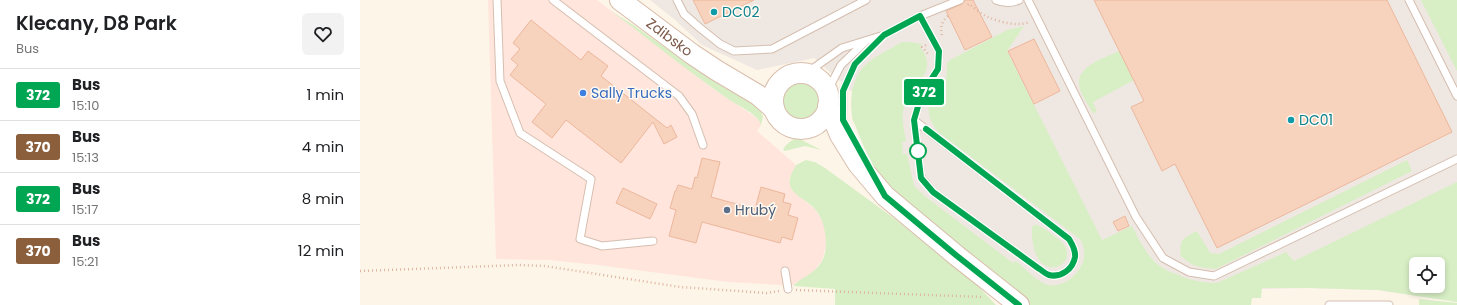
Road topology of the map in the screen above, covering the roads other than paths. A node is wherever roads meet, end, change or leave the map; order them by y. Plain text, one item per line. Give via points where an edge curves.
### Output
1 (496, 0) edge
2 (553, 0) edge
3 (620, 0) edge
4 (677, 0) edge
5 (866, 0) edge
6 (960, 0) edge
7 (996, 0) edge
8 (1019, 0) edge
9 (1028, 0) edge
10 (1409, 0) edge
11 (920, 16) junction
12 (884, 35) junction
13 (866, 41) junction
14 (720, 72) junction
15 (805, 74) junction
16 (784, 79) junction
17 (1457, 96) edge
18 (827, 99) junction
19 (774, 109) junction
20 (914, 120) junction
21 (847, 127) dead end
22 (802, 129) junction
23 (703, 145) dead end
24 (1457, 159) edge
25 (862, 163) junction
26 (653, 241) dead end
27 (785, 271) dead end
28 (788, 289) road end
29 (1019, 305) edge
30 (1329, 305) edge
31 (1389, 305) edge

1 - 26 lane via 500,81 520,133 591,179 580,239 602,246
2 - 23 lane via 679,96 692,114
3 - 14 main road, Zdibsko
4 - 5 lane via 684,14 720,44 734,52 772,49
6 - 11 lane
7 - 8 lane
9 - 24 lane via 1136,217 1163,258 1189,272 1214,276
10 - 17 lane
11 - 12 lane
11 - 20 lane via 939,51 938,69 927,86
12 - 13 lane
12 - 21 lane via 855,64 843,91 843,120
13 - 15 lane via 842,48
13 - 18 lane via 840,65
14 - 16 main road, Zdibsko via 760,80
14 - 19 main road, Zdibsko via 758,94
15 - 16 main road via 795,74
15 - 18 main road via 821,82
16 - 19 main road via 774,92
18 - 22 main road via 825,114 814,126
18 - 25 main road via 840,136
19 - 22 main road via 784,124
20 - 20 lane via 921,178 933,192 1048,275 1058,276 1065,273 1075,257 1074,247 1069,239
22 - 25 main road via 829,139
25 - 29 main road via 885,196
27 - 28 lane
30 - 31 lane

